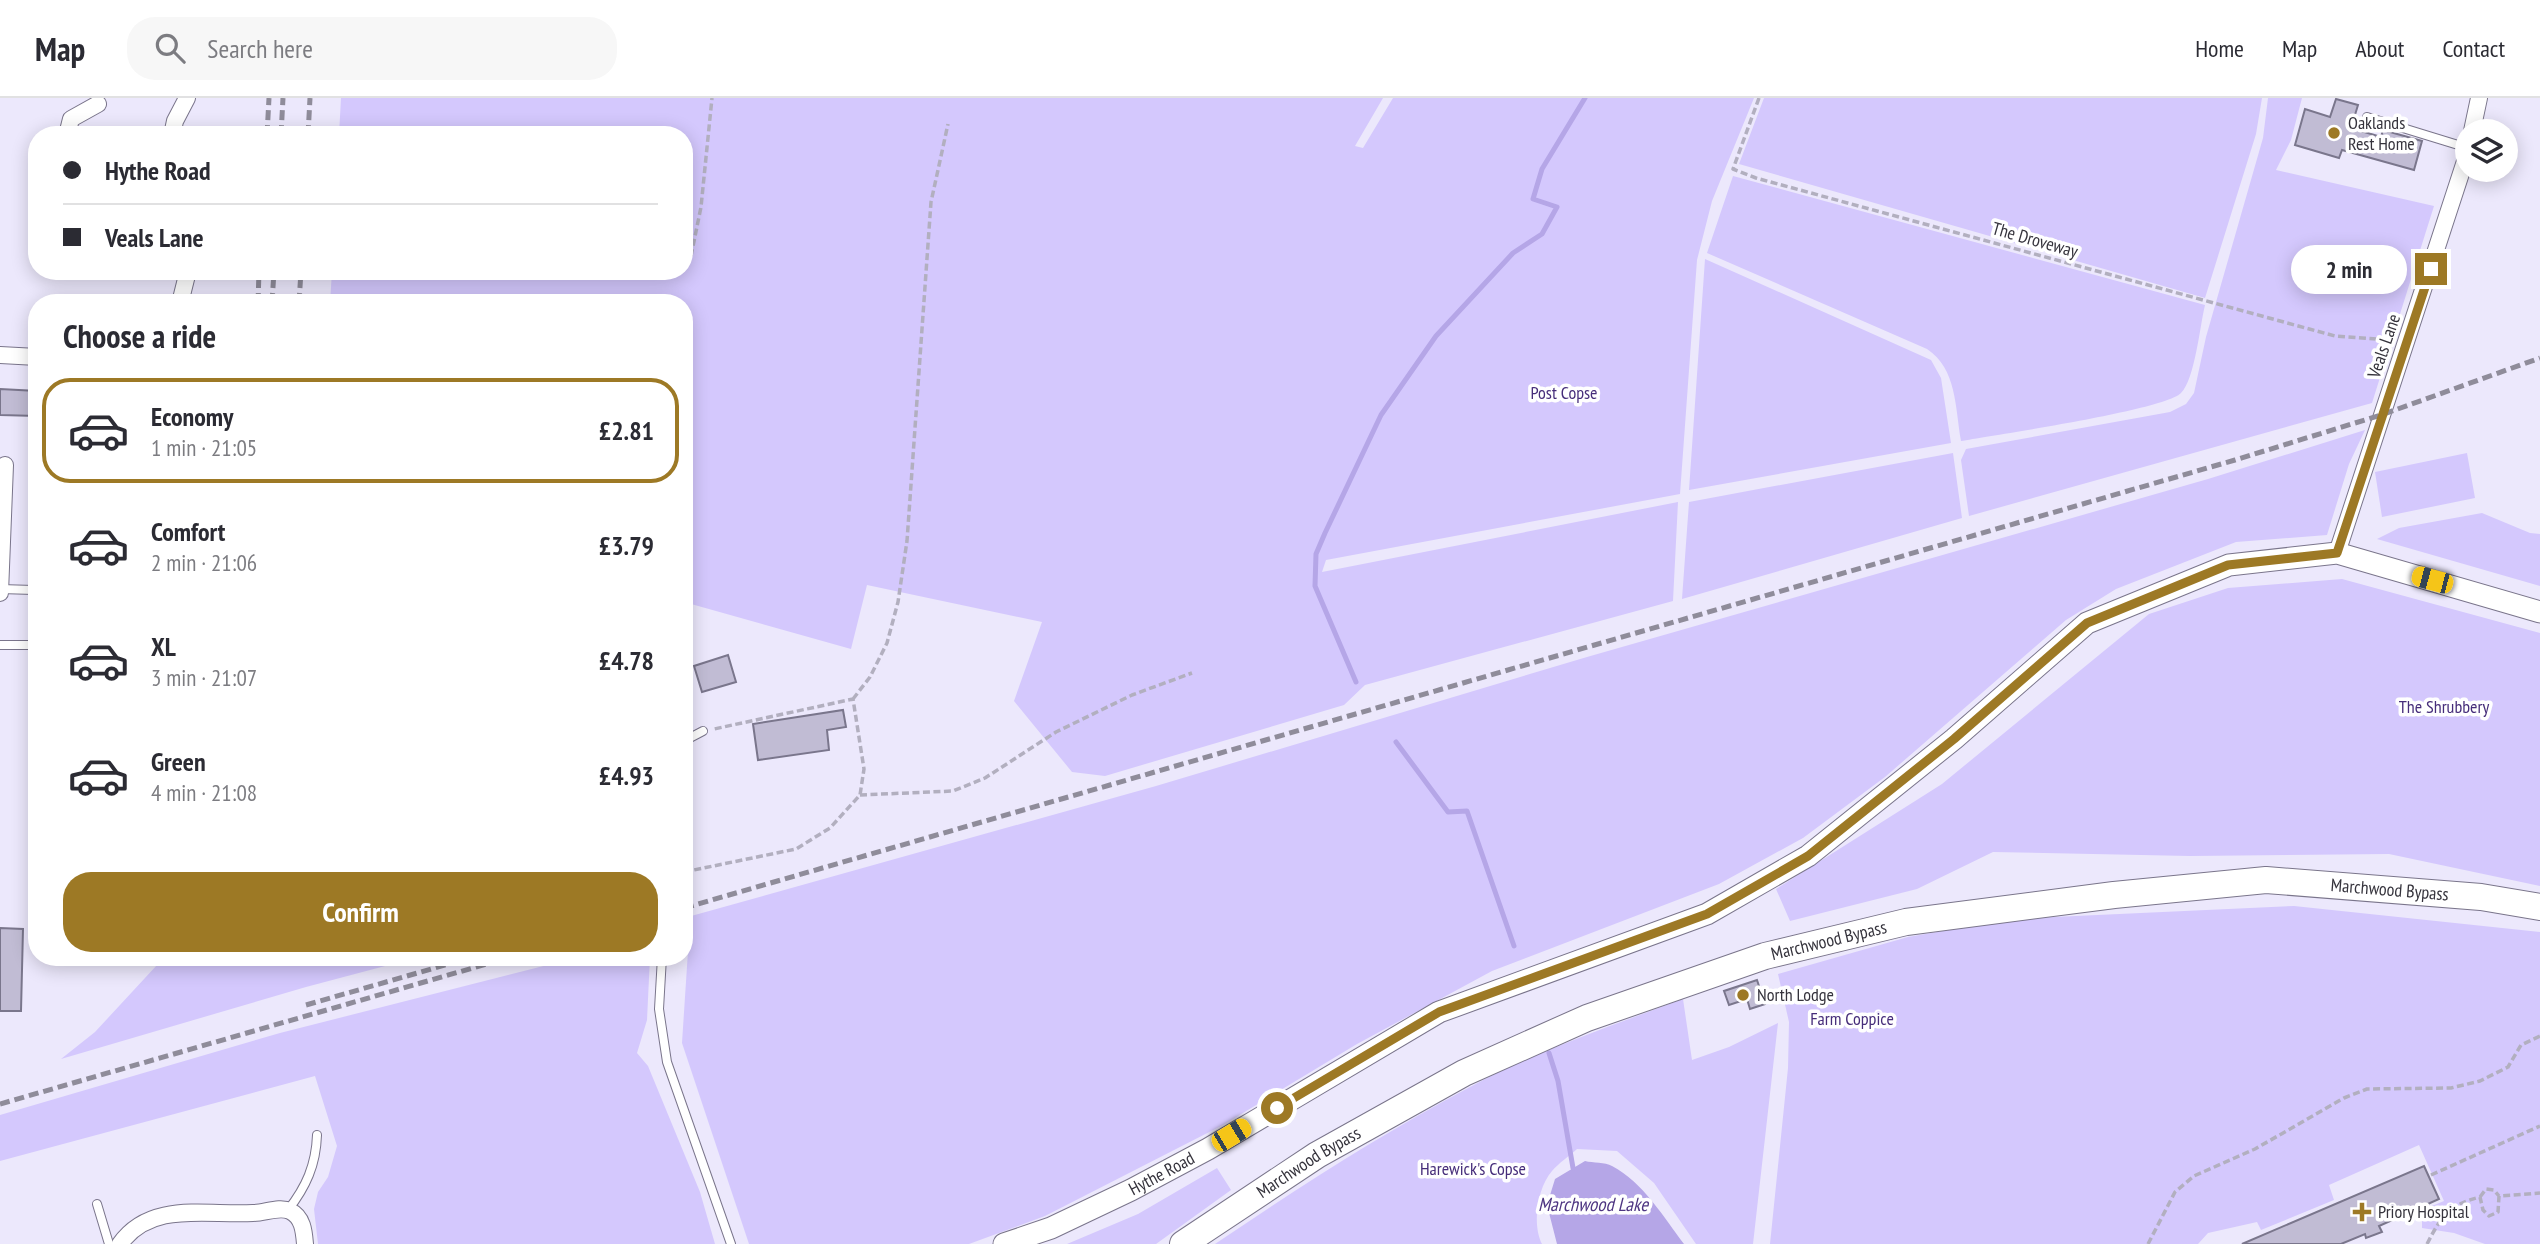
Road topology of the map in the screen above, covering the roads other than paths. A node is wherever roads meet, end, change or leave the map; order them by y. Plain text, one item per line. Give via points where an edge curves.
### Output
1 (187, 98) edge
2 (2479, 98) edge
3 (98, 104) dead end
4 (2367, 117) dead end
5 (2475, 119) edge
6 (69, 126) edge
7 (174, 126) edge
8 (2455, 146) edge
9 (2458, 182) edge
10 (0, 355) edge
11 (28, 357) edge
12 (5, 466) dead end
13 (2337, 553) junction
14 (28, 590) edge
15 (0, 591) edge
16 (2540, 611) edge
17 (0, 645) edge
18 (28, 645) edge
19 (703, 731) road end
20 (693, 736) edge
21 (2540, 907) edge
22 (661, 966) edge
23 (317, 1135) dead end
24 (97, 1204) dead end
25 (288, 1210) junction
26 (109, 1244) edge
27 (120, 1244) edge
28 (305, 1244) edge
29 (731, 1244) edge
30 (1004, 1244) edge
31 (1183, 1244) edge

1 - 7 street
2 - 5 street
3 - 6 street via 71,119
4 - 8 lane
9 - 13 street, Veals Lane
10 - 11 street
12 - 15 street
13 - 16 street
13 - 30 street, Hythe Road via 2228,565 2087,623 1954,739 1796,863 1707,914 1439,1012 1186,1161 1051,1228
14 - 15 lane
17 - 18 lane
19 - 20 lane
21 - 31 main road, Marchwood Bypass via 2481,897 2266,880 1906,922 1791,950 1587,1018 1464,1073 1317,1155
22 - 29 lane via 659,1009 667,1062
23 - 25 lane via 310,1174
24 - 26 lane
25 - 27 street via 163,1215
25 - 28 street via 302,1224

